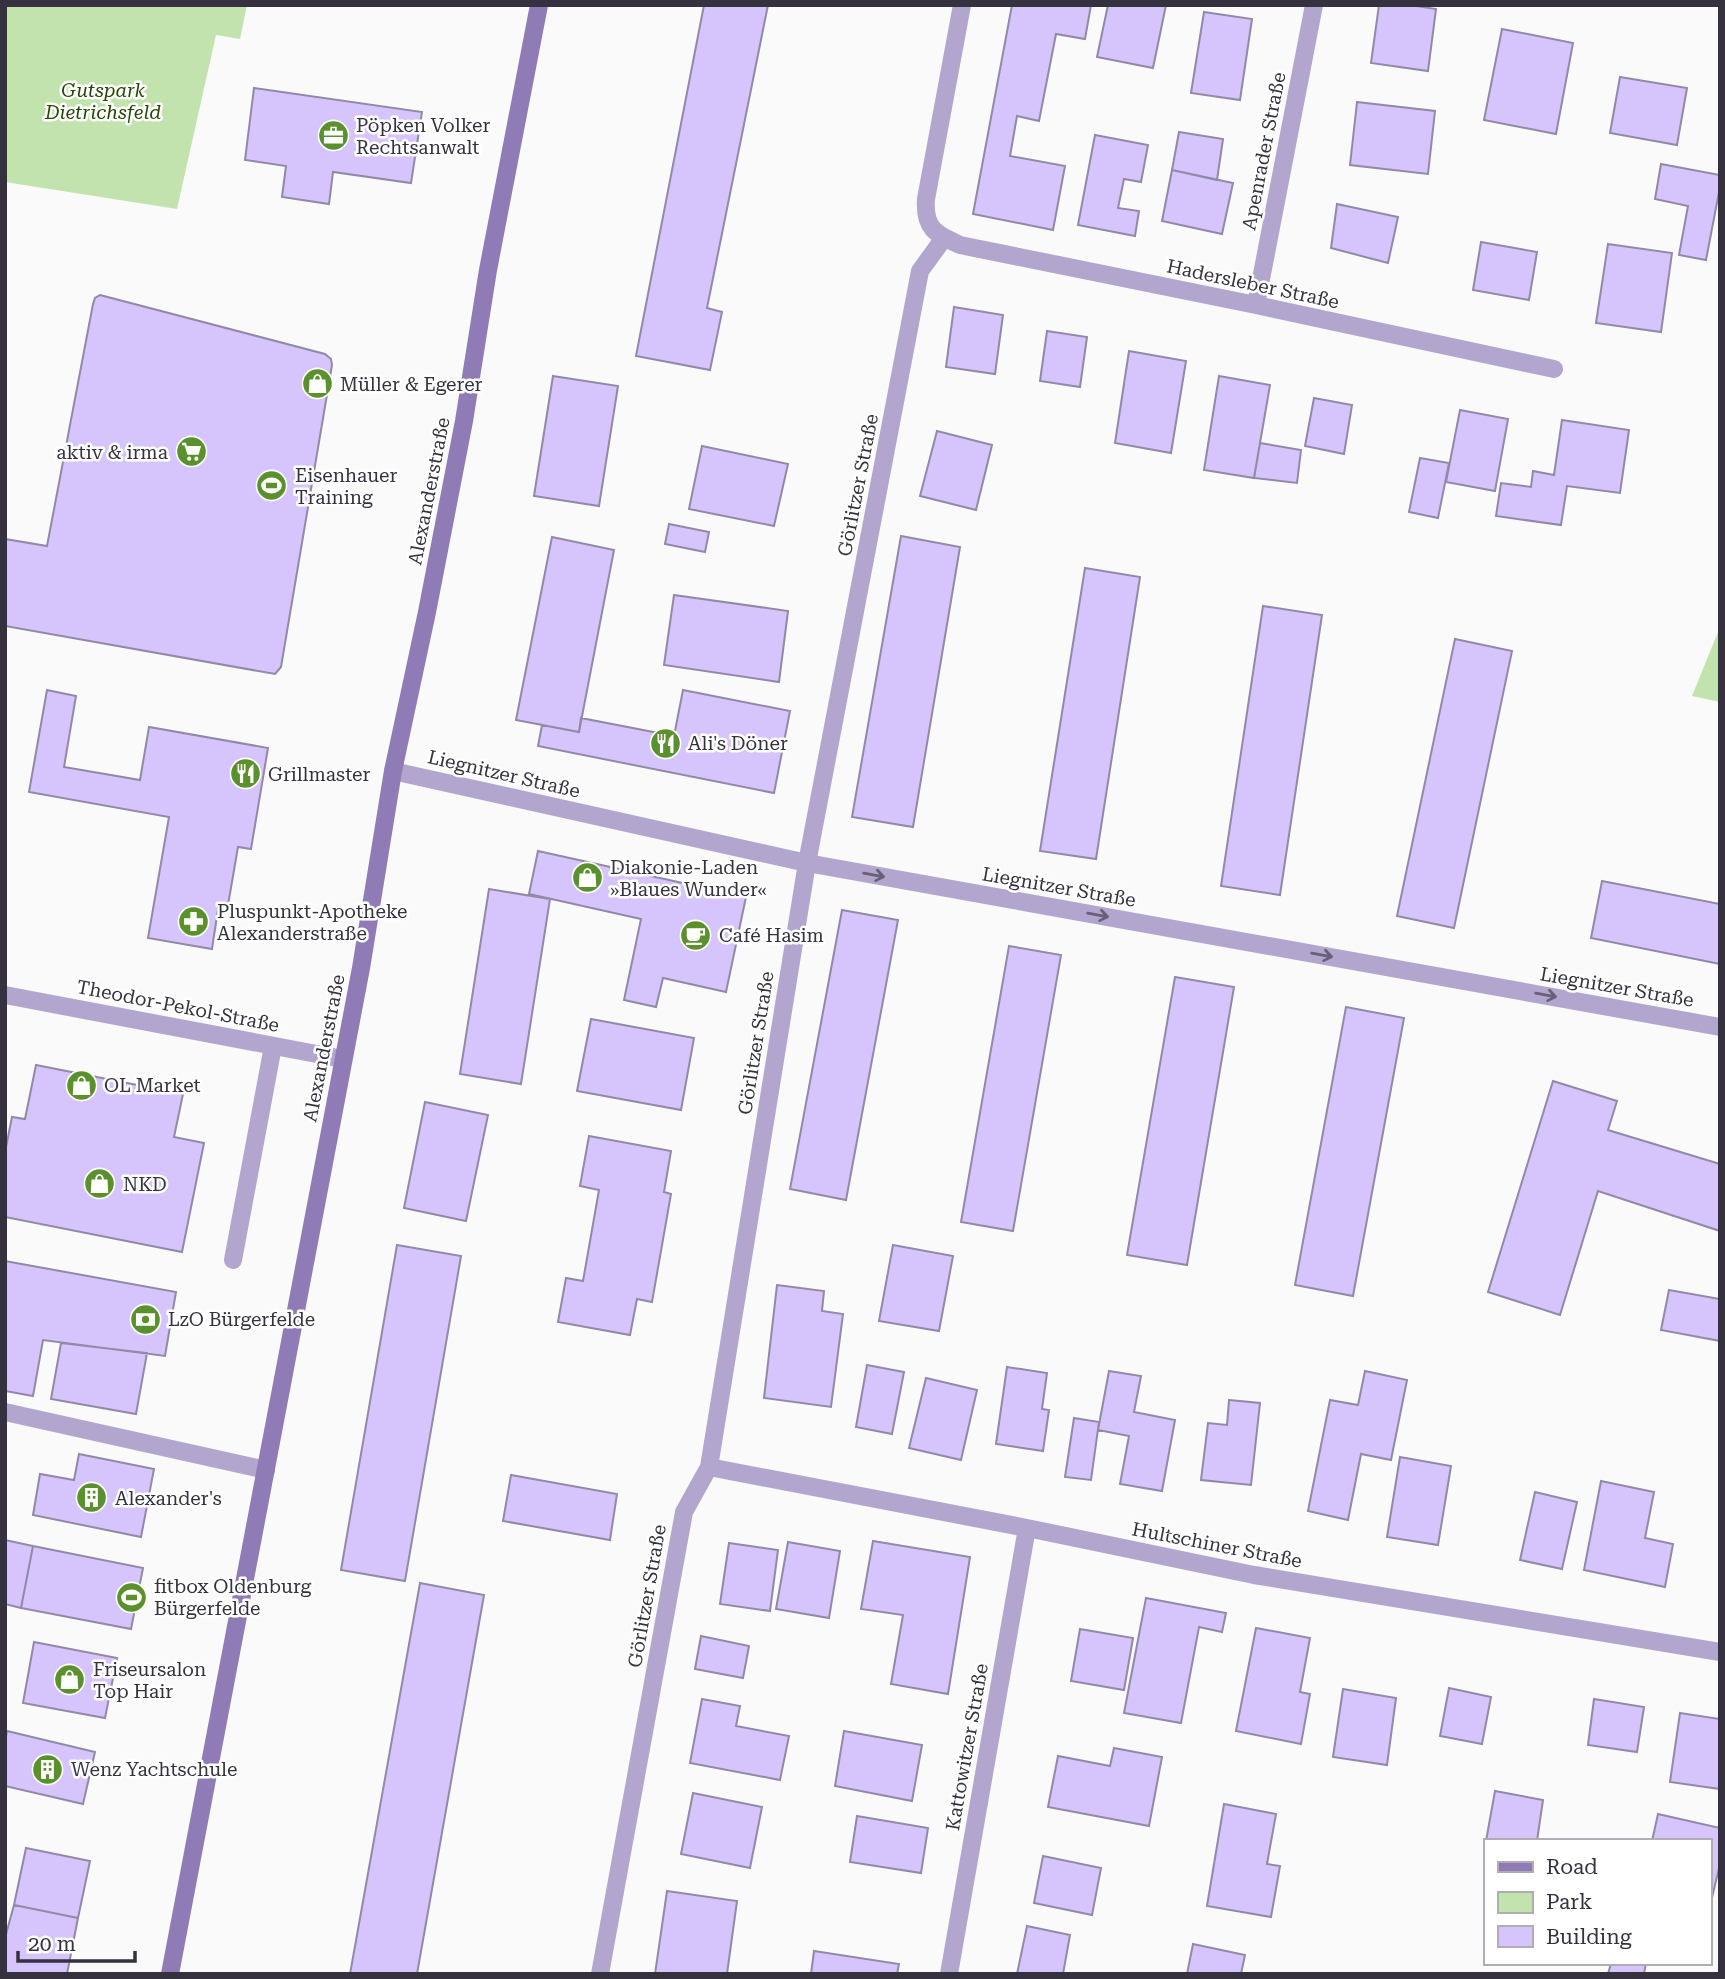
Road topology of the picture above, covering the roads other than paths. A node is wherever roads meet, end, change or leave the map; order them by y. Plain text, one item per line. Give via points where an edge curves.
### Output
1 (538, 5) edge
2 (962, 5) edge
3 (1314, 5) edge
4 (944, 238) junction
5 (1256, 305) junction
6 (1554, 369) dead end
7 (393, 771) junction
8 (807, 863) junction
9 (5, 995) edge
10 (1720, 1027) edge
11 (273, 1046) junction
12 (343, 1059) junction
13 (233, 1260) dead end
14 (5, 1412) edge
15 (709, 1466) junction
16 (266, 1471) junction
17 (1027, 1528) junction
18 (1720, 1652) edge
19 (170, 1974) edge
20 (600, 1974) edge
21 (949, 1974) edge

1 - 7 main road, Alexanderstraße via 464,421
2 - 4 street via 926,199 925,215
3 - 5 street, Apenrader Straße
4 - 5 street, Hadersleber Straße
4 - 8 street, Görlitzer Straße via 919,271
5 - 6 street, Hadersleber Straße
7 - 8 street, Liegnitzer Straße
7 - 12 main road, Alexanderstraße
8 -> 10 street, Liegnitzer Straße
8 - 15 street, Görlitzer Straße
9 - 11 street, Theodor-Pekol-Straße
11 - 12 street, Theodor-Pekol-Straße
11 - 13 street
12 - 16 main road, Alexanderstraße
14 - 16 street
15 - 17 street, Hultschiner Straße
15 - 20 street, Görlitzer Straße via 684,1512
16 - 19 main road, Alexanderstraße
17 - 18 street, Hultschiner Straße via 1254,1574
17 - 21 street, Kattowitzer Straße

